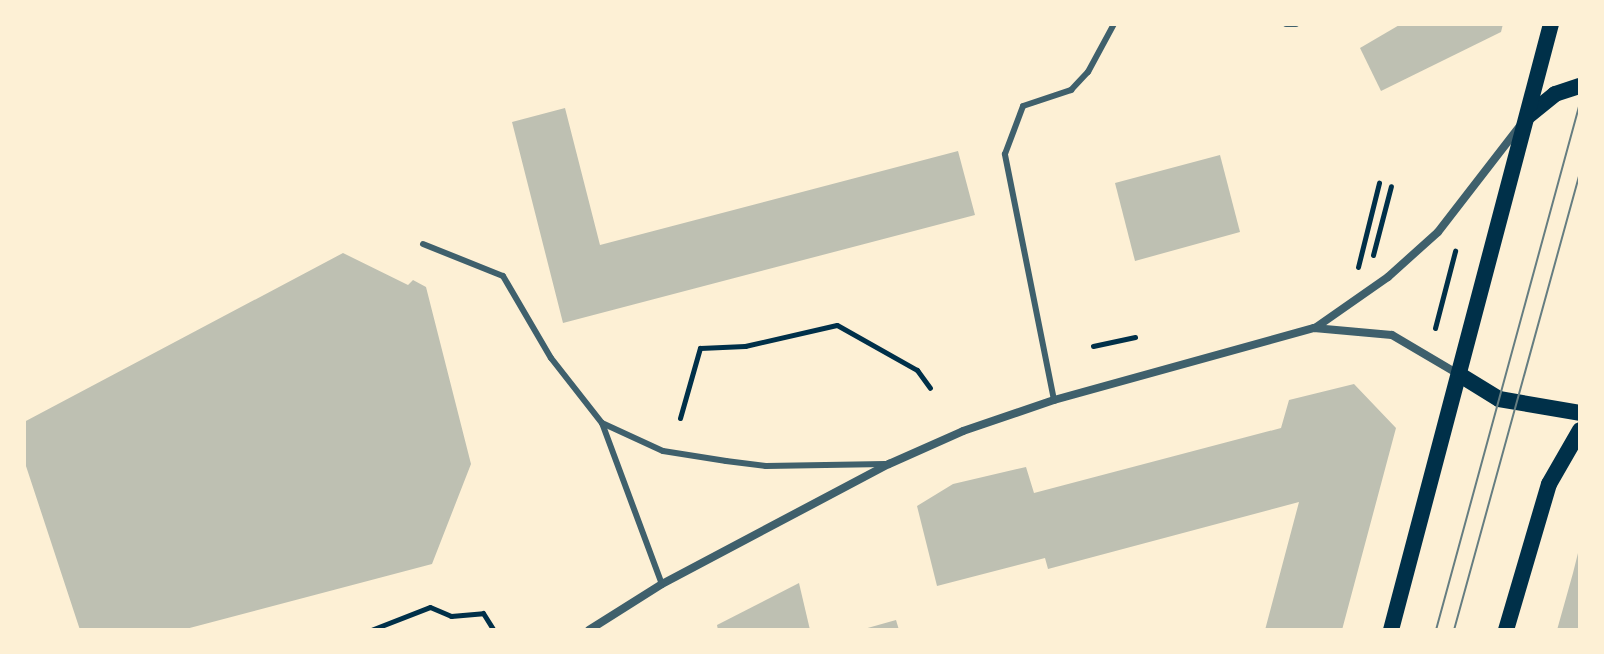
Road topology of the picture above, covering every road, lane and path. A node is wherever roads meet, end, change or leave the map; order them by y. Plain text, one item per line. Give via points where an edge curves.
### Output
1 (1114, 24) edge
2 (1286, 24) edge
3 (1296, 24) edge
4 (1551, 24) edge
5 (1580, 86) edge
6 (1527, 117) junction
7 (1379, 183) dead end
8 (1391, 186) dead end
9 (423, 244) dead end
10 (1455, 250) dead end
11 (1369, 272) dead end
12 (1354, 283) dead end
13 (1314, 328) junction
14 (1435, 328) dead end
15 (1135, 337) dead end
16 (1093, 346) dead end
17 (1460, 375) junction
18 (930, 388) dead end
19 (1054, 400) junction
20 (1580, 413) edge
21 (680, 418) dead end
22 (602, 423) junction
23 (1580, 430) edge
24 (889, 464) junction
25 (662, 584) junction
26 (493, 629) edge
27 (371, 630) edge
28 (589, 630) edge
29 (1391, 630) edge
30 (1506, 630) edge

1 - 19 lane via 1088,72 1071,90 1023,106 1005,154
2 - 3 lane
4 - 6 main road
5 - 6 main road via 1555,94
6 - 13 street via 1438,232 1388,277
6 - 17 main road
7 - 12 path
8 - 11 path
9 - 22 lane via 503,276 551,358
10 - 14 path
13 - 17 street via 1392,335
13 - 19 street
15 - 16 path
17 - 20 main road via 1499,399
17 - 29 main road
18 - 21 path via 917,370 837,325 745,346 700,348
19 - 24 street via 963,431
22 - 24 lane via 663,451 726,461 766,466
22 - 25 lane
23 - 30 main road via 1549,484
24 - 25 street
25 - 28 street
26 - 27 path via 483,613 451,616 430,607

